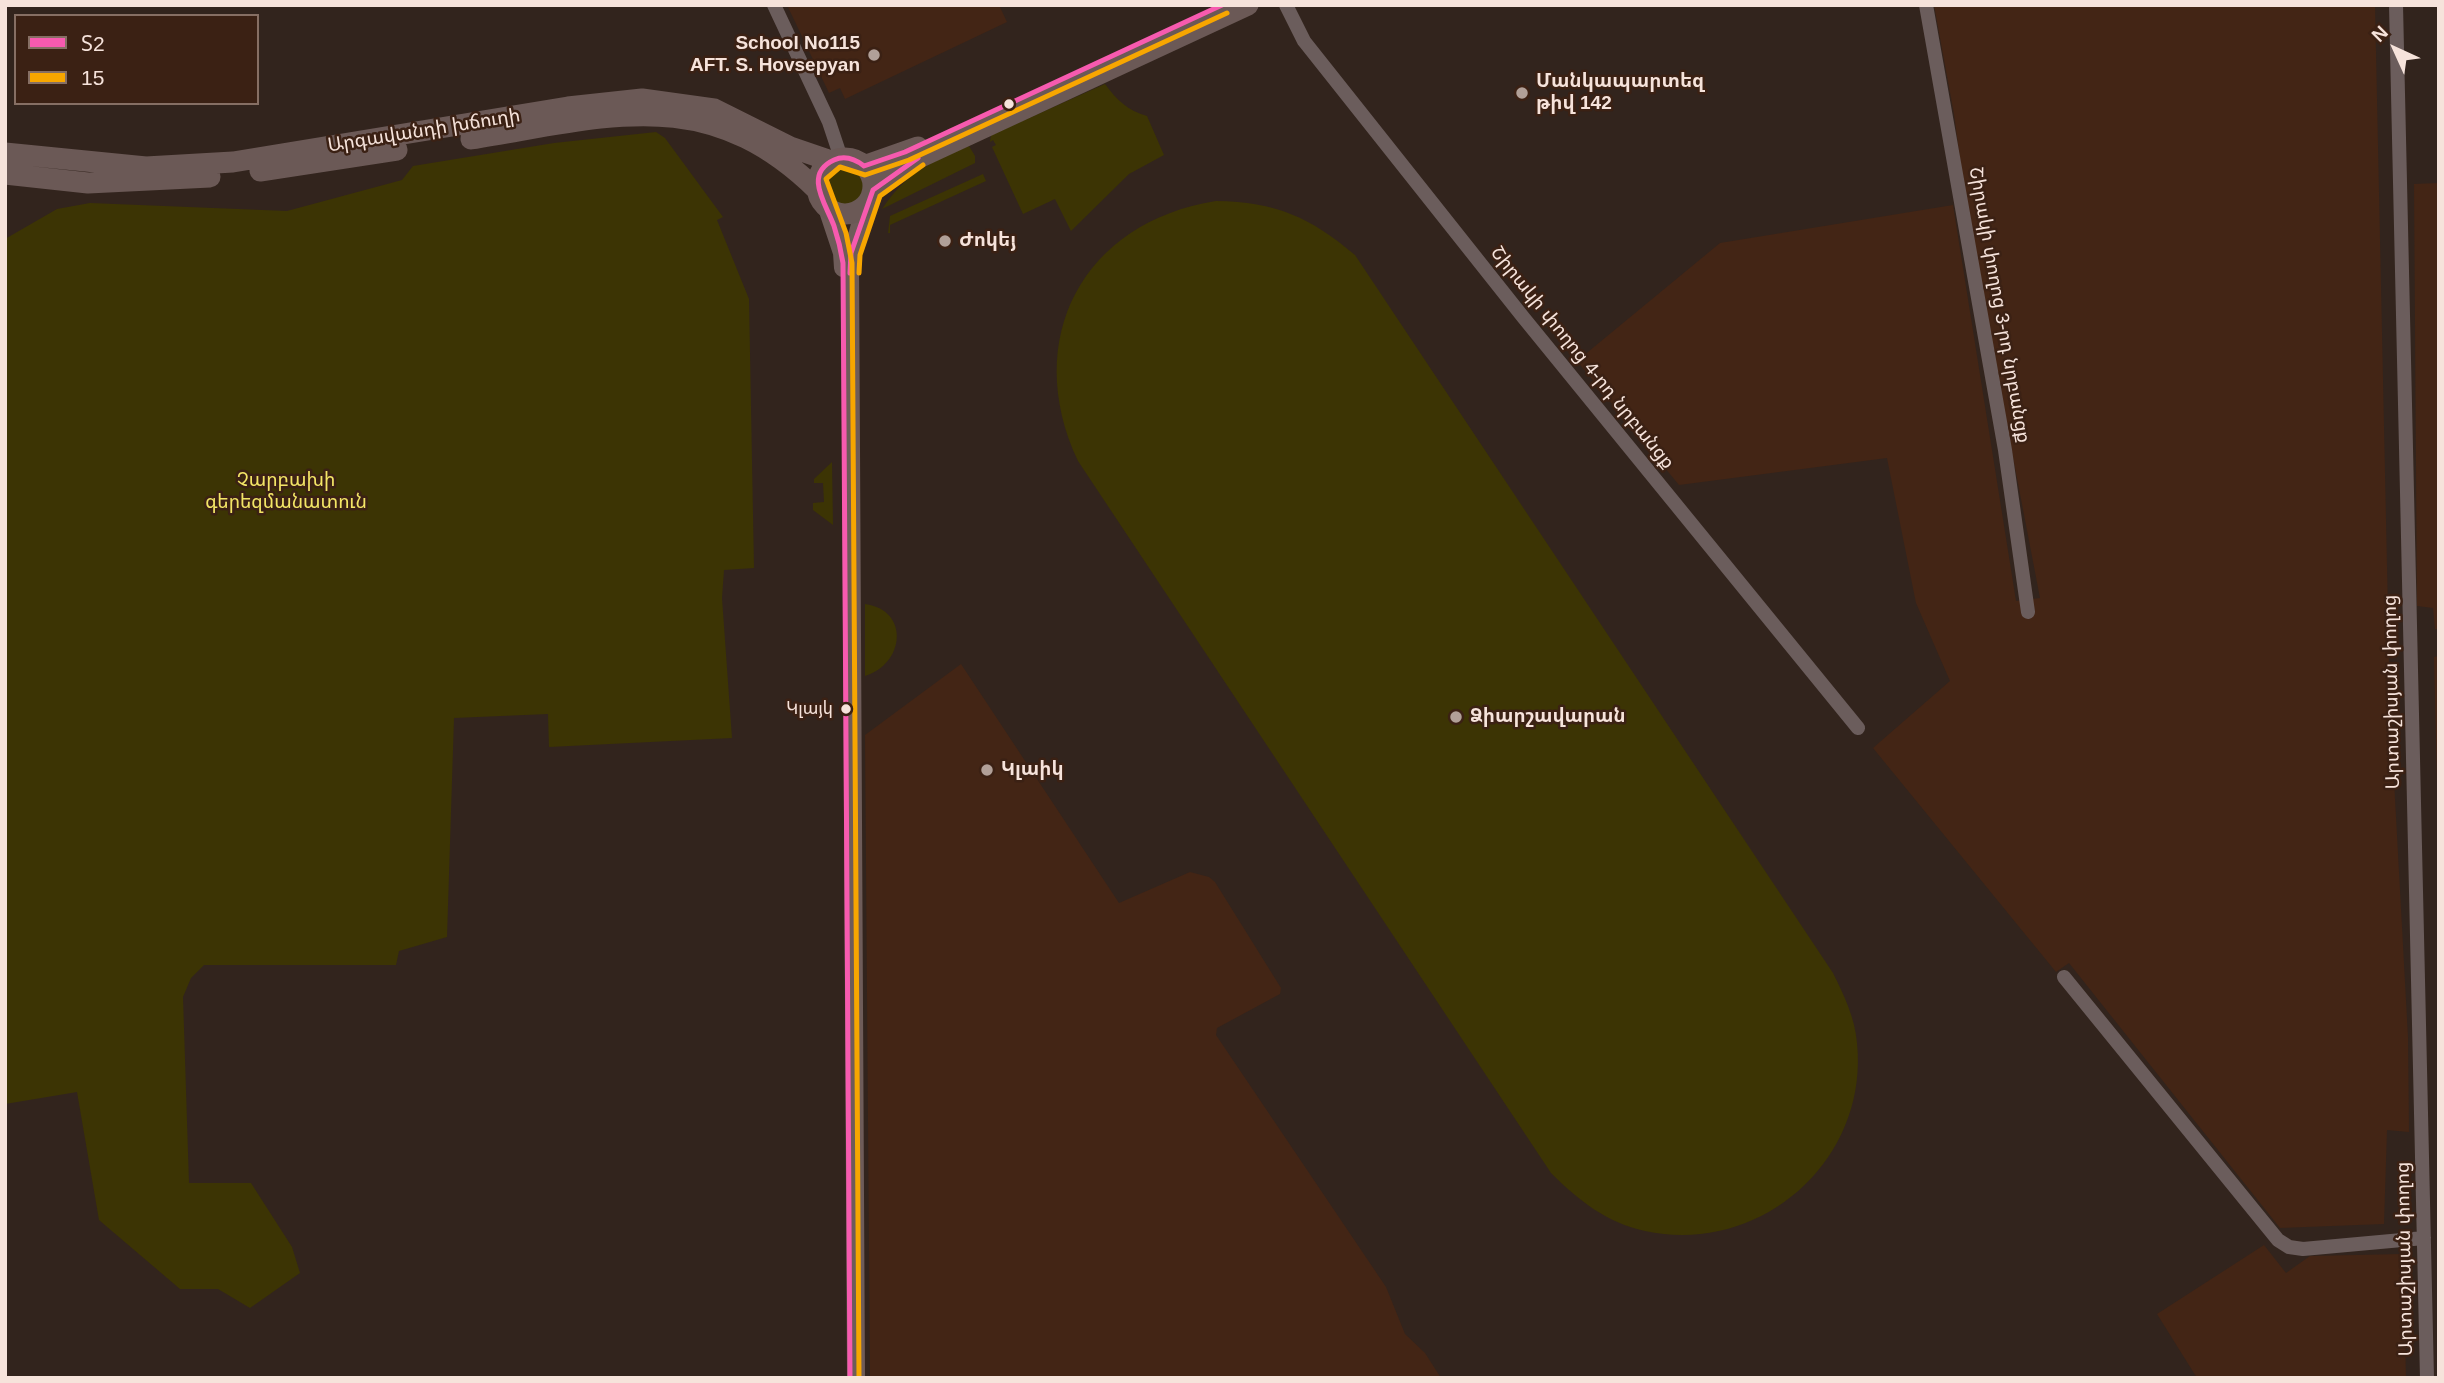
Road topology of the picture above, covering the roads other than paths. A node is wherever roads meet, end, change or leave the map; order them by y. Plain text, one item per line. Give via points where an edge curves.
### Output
1 (774, 5) edge
2 (1223, 5) edge
3 (1248, 5) edge
4 (1286, 5) edge
5 (1926, 5) edge
6 (2396, 5) edge
7 (5, 153) edge
8 (836, 160) junction
9 (864, 166) junction
10 (5, 174) edge
11 (869, 198) junction
12 (822, 199) junction
13 (2028, 612) dead end
14 (1858, 728) dead end
15 (2064, 977) dead end
16 (2424, 1238) junction
17 (850, 1378) edge
18 (856, 1378) edge
19 (2427, 1378) edge

1 - 8 street via 829,122
2 - 9 highway via 905,152
3 - 11 highway via 910,162
4 - 14 street, Շիրակի փողոց 4-րդ նրբանցք via 1304,41
5 - 13 street, Շիրակի փողոց 3-րդ նրբանցք via 2006,450
6 - 16 street, Արտաշիսյան փողոց
7 - 8 highway, Արգավանդի խճուղի via 146,167 233,162 642,99 715,109 790,147
8 - 9 highway via 855,160
8 - 12 highway via 820,173
9 - 11 highway via 870,174
10 - 12 highway, Արգավանդի խճուղի via 88,183 196,179 649,113 696,119 723,129 798,172
11 - 12 highway via 849,214
11 - 18 main road via 851,253 850,275
12 - 17 main road via 843,263
15 - 16 street via 2278,1240 2303,1249
16 - 19 street, Արտաշիսյան փողոց

